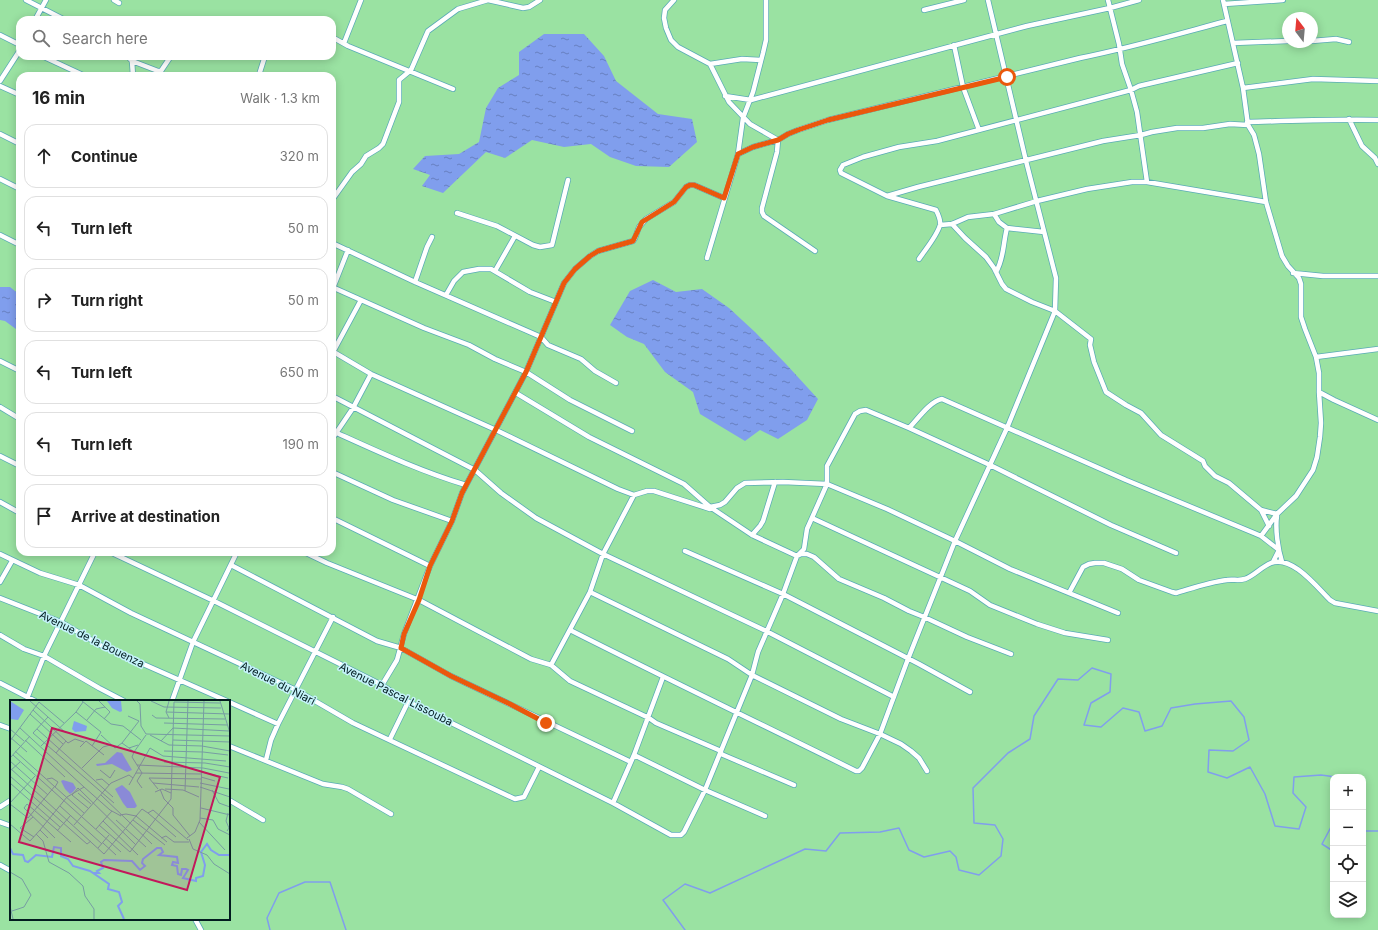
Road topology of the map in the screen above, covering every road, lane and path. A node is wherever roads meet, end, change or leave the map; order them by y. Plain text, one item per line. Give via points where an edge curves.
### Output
1 (26, 0) edge
2 (46, 0) edge
3 (114, 0) edge
4 (361, 0) edge
5 (540, 0) edge
6 (674, 0) edge
7 (766, 0) edge
8 (964, 0) edge
9 (988, 0) edge
10 (1108, 0) edge
11 (1139, 0) edge
12 (1283, 0) edge
13 (1224, 2) edge
14 (119, 3) dead end
15 (41, 8) junction
16 (1110, 8) junction
17 (924, 10) dead end
18 (37, 16) edge
19 (57, 16) edge
20 (1227, 21) junction
21 (0, 35) edge
22 (996, 35) junction
23 (336, 39) edge
24 (1318, 40) edge
25 (1282, 41) edge
26 (1348, 42) dead end
27 (16, 43) edge
28 (344, 43) junction
29 (1233, 43) junction
30 (954, 45) junction
31 (1120, 50) junction
32 (16, 56) edge
33 (50, 60) edge
34 (168, 60) edge
35 (264, 60) edge
36 (761, 60) junction
37 (132, 61) joint
38 (1238, 63) junction
39 (710, 64) junction
40 (411, 70) junction
41 (76, 72) edge
42 (133, 72) edge
43 (259, 72) edge
44 (1007, 77) junction
45 (0, 81) edge
46 (1378, 81) edge
47 (0, 86) edge
48 (963, 87) junction
49 (1243, 88) junction
50 (453, 89) dead end
51 (1131, 90) junction
52 (16, 93) edge
53 (725, 96) junction
54 (751, 100) junction
55 (742, 118) junction
56 (1017, 120) junction
57 (1350, 120) junction
58 (1378, 120) edge
59 (1248, 123) junction
60 (979, 130) junction
61 (0, 134) edge
62 (1141, 135) junction
63 (778, 140) junction
64 (16, 142) edge
65 (738, 154) junction
66 (1026, 161) junction
67 (1378, 164) edge
68 (0, 179) edge
69 (568, 180) dead end
70 (1147, 182) junction
71 (16, 187) edge
72 (336, 194) edge
73 (887, 196) junction
74 (724, 198) junction
75 (1037, 200) junction
76 (1266, 202) junction
77 (457, 213) dead end
78 (994, 214) junction
79 (952, 224) junction
80 (940, 225) junction
81 (1006, 228) junction
82 (1044, 232) junction
83 (0, 235) edge
84 (515, 236) junction
85 (432, 237) dead end
86 (16, 243) edge
87 (336, 245) edge
88 (348, 250) junction
89 (815, 251) dead end
90 (707, 258) dead end
91 (919, 258) dead end
92 (495, 271) junction
93 (996, 272) junction
94 (1293, 273) junction
95 (1378, 276) edge
96 (336, 278) edge
97 (415, 282) junction
98 (336, 289) edge
99 (446, 295) junction
100 (361, 300) junction
101 (556, 302) junction
102 (1055, 310) junction
103 (541, 337) junction
104 (336, 346) edge
105 (1378, 349) edge
106 (336, 354) edge
107 (1316, 357) junction
108 (0, 361) edge
109 (16, 369) edge
110 (526, 372) junction
111 (371, 374) junction
112 (616, 383) dead end
113 (1319, 392) junction
114 (516, 393) junction
115 (336, 398) edge
116 (0, 407) edge
117 (353, 408) junction
118 (16, 417) edge
119 (1378, 420) edge
120 (909, 428) junction
121 (1007, 428) junction
122 (496, 430) junction
123 (632, 431) dead end
124 (337, 432) joint
125 (0, 456) edge
126 (16, 464) edge
127 (990, 465) junction
128 (475, 470) junction
129 (336, 474) edge
130 (775, 482) junction
131 (827, 484) junction
132 (466, 485) junction
133 (634, 495) junction
134 (0, 502) edge
135 (710, 507) junction
136 (16, 510) edge
137 (1261, 510) junction
138 (718, 512) junction
139 (1277, 514) junction
140 (812, 518) junction
141 (336, 520) edge
142 (452, 521) junction
143 (1269, 526) junction
144 (752, 535) junction
145 (1261, 536) junction
146 (955, 541) junction
147 (1279, 550) junction
148 (685, 551) dead end
149 (1176, 553) dead end
150 (0, 554) edge
151 (603, 554) junction
152 (93, 556) edge
153 (118, 556) edge
154 (235, 556) edge
155 (312, 556) edge
156 (797, 556) junction
157 (12, 561) junction
158 (1273, 562) junction
159 (1282, 562) junction
160 (231, 565) junction
161 (430, 566) junction
162 (941, 578) junction
163 (0, 582) edge
164 (79, 585) junction
165 (590, 592) junction
166 (1069, 593) junction
167 (783, 594) junction
168 (0, 598) edge
169 (419, 600) junction
170 (214, 601) junction
171 (1378, 612) edge
172 (1118, 613) dead end
173 (333, 617) junction
174 (924, 617) junction
175 (61, 622) junction
176 (570, 630) junction
177 (766, 631) junction
178 (0, 636) edge
179 (1108, 640) dead end
180 (193, 642) junction
181 (401, 648) junction
182 (315, 652) junction
183 (1011, 654) dead end
184 (44, 656) junction
185 (908, 659) junction
186 (551, 665) junction
187 (752, 675) junction
188 (664, 677) junction
189 (179, 680) junction
190 (0, 683) edge
191 (382, 685) junction
192 (296, 690) junction
193 (970, 692) dead end
194 (894, 697) junction
195 (27, 699) edge
196 (122, 700) edge
197 (172, 700) edge
198 (224, 700) edge
199 (408, 702) junction
200 (230, 703) edge
201 (736, 712) junction
202 (649, 718) junction
203 (278, 724) junction
204 (0, 725) edge
205 (10, 729) edge
206 (880, 734) junction
207 (390, 739) junction
208 (230, 746) edge
209 (721, 751) junction
210 (634, 755) junction
211 (266, 760) junction
212 (631, 762) junction
213 (539, 767) junction
214 (927, 771) dead end
215 (794, 785) dead end
216 (705, 790) junction
217 (10, 801) edge
218 (230, 801) edge
219 (613, 803) junction
220 (0, 807) edge
221 (391, 814) dead end
222 (765, 816) dead end
223 (263, 820) dead end
224 (0, 822) edge
225 (10, 826) edge
226 (0, 865) edge
227 (10, 870) edge
228 (196, 920) edge
229 (201, 930) edge

1 - 15 street
2 - 15 street
3 - 14 street
4 - 28 street
5 - 40 street via 522,8 488,0 458,9 428,31
6 - 39 street via 664,14 671,40 678,47
7 - 36 street via 766,40
8 - 17 street
9 - 22 street
10 - 16 street
11 - 16 street
12 - 13 street
13 - 20 street
15 - 18 street
15 - 19 street
16 - 22 street
16 - 31 street
20 - 29 street
20 - 31 street
21 - 27 street
22 - 30 street
22 - 44 street
23 - 28 street
24 - 26 street via 1336,39
25 - 29 street
28 - 40 street
29 - 38 street
30 - 48 street
30 - 54 street
31 - 44 street
31 - 51 street
32 - 45 street
33 - 41 street
34 - 37 street via 161,71
35 - 43 street
36 - 39 street via 742,59
36 - 54 street
37 - 42 street
38 - 49 street
38 - 51 street
39 - 53 street
40 - 50 street
40 - 72 street via 399,80 399,102 382,144 366,156
44 - 48 street
44 - 56 street
46 - 49 street via 1313,79
47 - 52 street
48 - 60 street
48 - 63 street via 828,120
49 - 59 street
51 - 56 street
51 - 62 street
53 - 54 street
53 - 55 street
54 - 55 street
55 - 63 street
55 - 65 street
56 - 60 street
56 - 66 street
57 - 58 street
57 - 59 street
57 - 67 street via 1362,146
59 - 62 street via 1176,128
59 - 76 street via 1258,148
60 - 73 street via 883,151 841,167 842,173
61 - 64 street
62 - 66 street via 1090,144
62 - 70 street
63 - 65 street
63 - 89 street via 762,212 764,216
65 - 74 street
66 - 73 street
66 - 75 street
68 - 71 street
69 - 84 street via 552,245 540,247
70 - 75 street via 1117,184
70 - 76 street
73 - 80 street via 936,210
74 - 90 street
74 - 101 street via 694,185 686,187 674,202 642,222 633,241 598,251 579,266 564,283
75 - 78 street
75 - 82 street
76 - 94 street via 1282,256
77 - 84 street via 497,226
78 - 79 street via 968,217
78 - 81 street
79 - 80 street
79 - 93 street via 986,256
80 - 91 street
81 - 82 street
81 - 93 street via 1002,257
82 - 102 street via 1056,278
83 - 86 street
84 - 92 street
85 - 97 street via 426,247
87 - 88 street
88 - 96 street
88 - 97 street
92 - 99 street via 479,269 463,272 454,280
92 - 101 street via 530,292
93 - 102 street via 1006,289
94 - 95 street
94 - 107 street via 1301,284 1301,317
97 - 99 street
98 - 100 street
99 - 103 street
100 - 104 street
100 - 110 street
101 - 103 street
102 - 121 street
102 - 137 street via 1091,339 1094,362 1106,392 1141,413 1161,435 1203,461 1215,476 1229,483
103 - 110 street
103 - 112 street via 548,346 581,359
105 - 107 street
106 - 111 street
107 - 113 street
108 - 109 street
110 - 114 street
110 - 123 street via 570,400
111 - 117 street
111 - 122 street
113 - 119 street
113 - 139 street via 1321,423 1313,470 1296,496
114 - 122 street
114 - 135 street via 589,437 684,484
115 - 117 street
116 - 118 street
117 - 124 street
117 - 128 street
120 - 121 street via 932,404 942,399
120 - 127 street
120 - 131 street via 866,410 855,414 827,466
121 - 127 street
121 - 145 street
122 - 128 street
122 - 133 street
124 - 132 street via 414,467
125 - 126 street
127 - 146 street
127 - 149 street via 1111,525
128 - 132 street
128 - 151 street via 501,494 536,518
129 - 142 street via 393,500
130 - 131 street
130 - 135 street via 745,483 725,502
130 - 144 street via 763,521
131 - 140 street
131 - 146 street
132 - 142 street
133 - 138 street via 654,491
133 - 151 street
134 - 136 street
135 - 138 street
137 - 139 street
137 - 143 street
138 - 144 street
139 - 143 street
139 - 147 street
140 - 156 street via 807,529 804,549
140 - 162 street
141 - 161 street
142 - 161 street
143 - 145 street
144 - 156 street
145 - 147 street
146 - 162 street
146 - 166 street via 1010,569
147 - 158 street
147 - 159 street
148 - 167 street
150 - 157 street, Avenue du Niari
151 - 165 street
151 - 177 street
152 - 164 street
153 - 170 street, Avenue Pascal Lissouba
154 - 160 street
155 - 169 street
156 - 167 street
156 - 174 street via 807,554 814,557 840,579
157 - 163 street
157 - 164 street, Avenue du Niari
158 - 159 street
158 - 166 street via 1244,579 1225,580 1176,593 1138,580 1122,569 1095,563 1082,567
159 - 171 street via 1300,571 1335,603
160 - 170 street
160 - 173 street
161 - 169 street
162 - 174 street
162 - 179 street via 970,591 990,605 1037,624 1065,633
164 - 175 street
164 - 180 street, Avenue du Niari
165 - 176 street
165 - 187 street via 728,660
166 - 172 street
167 - 177 street
167 - 185 street
168 - 175 street, Avenue de la Bouenza
169 - 181 street via 404,634
169 - 186 street via 531,660
170 - 180 street
170 - 182 street, Avenue Pascal Lissouba
173 - 181 street via 377,641
173 - 182 street
174 - 183 street
174 - 185 street
175 - 184 street
175 - 189 street, Avenue de la Bouenza via 100,645
176 - 186 street
176 - 188 street
177 - 187 street
177 - 194 street
178 - 184 street
180 - 189 street
180 - 192 street, Avenue du Niari
181 - 191 street
181 - 212 street via 451,676
182 - 191 street, Avenue Pascal Lissouba
182 - 192 street
184 - 195 street
184 - 196 street
185 - 193 street
185 - 194 street
186 - 202 street via 570,681
187 - 201 street
187 - 206 street via 841,719
188 - 201 street
188 - 202 street
189 - 197 street
189 - 198 street, Avenue de la Bouenza
190 - 195 street
191 - 199 street, Avenue Pascal Lissouba
192 - 203 street
192 - 207 street, Avenue du Niari via 353,723
194 - 206 street
199 - 207 street
199 - 213 street, Avenue Pascal Lissouba
200 - 203 street, Avenue de la Bouenza
201 - 206 street via 856,772 862,768
201 - 209 street
202 - 209 street
202 - 210 street
203 - 211 street
204 - 205 street
206 - 214 street via 911,751
207 - 213 street, Avenue du Niari via 515,799 524,797
208 - 211 street
209 - 215 street via 728,757
209 - 216 street
210 - 212 street
210 - 216 street
211 - 221 street via 323,784 348,789
212 - 219 street
213 - 219 street, Avenue Pascal Lissouba
216 - 219 street, Avenue Pascal Lissouba via 681,835 671,835
216 - 222 street
217 - 220 street
218 - 223 street
224 - 225 street
226 - 227 street
228 - 229 street

